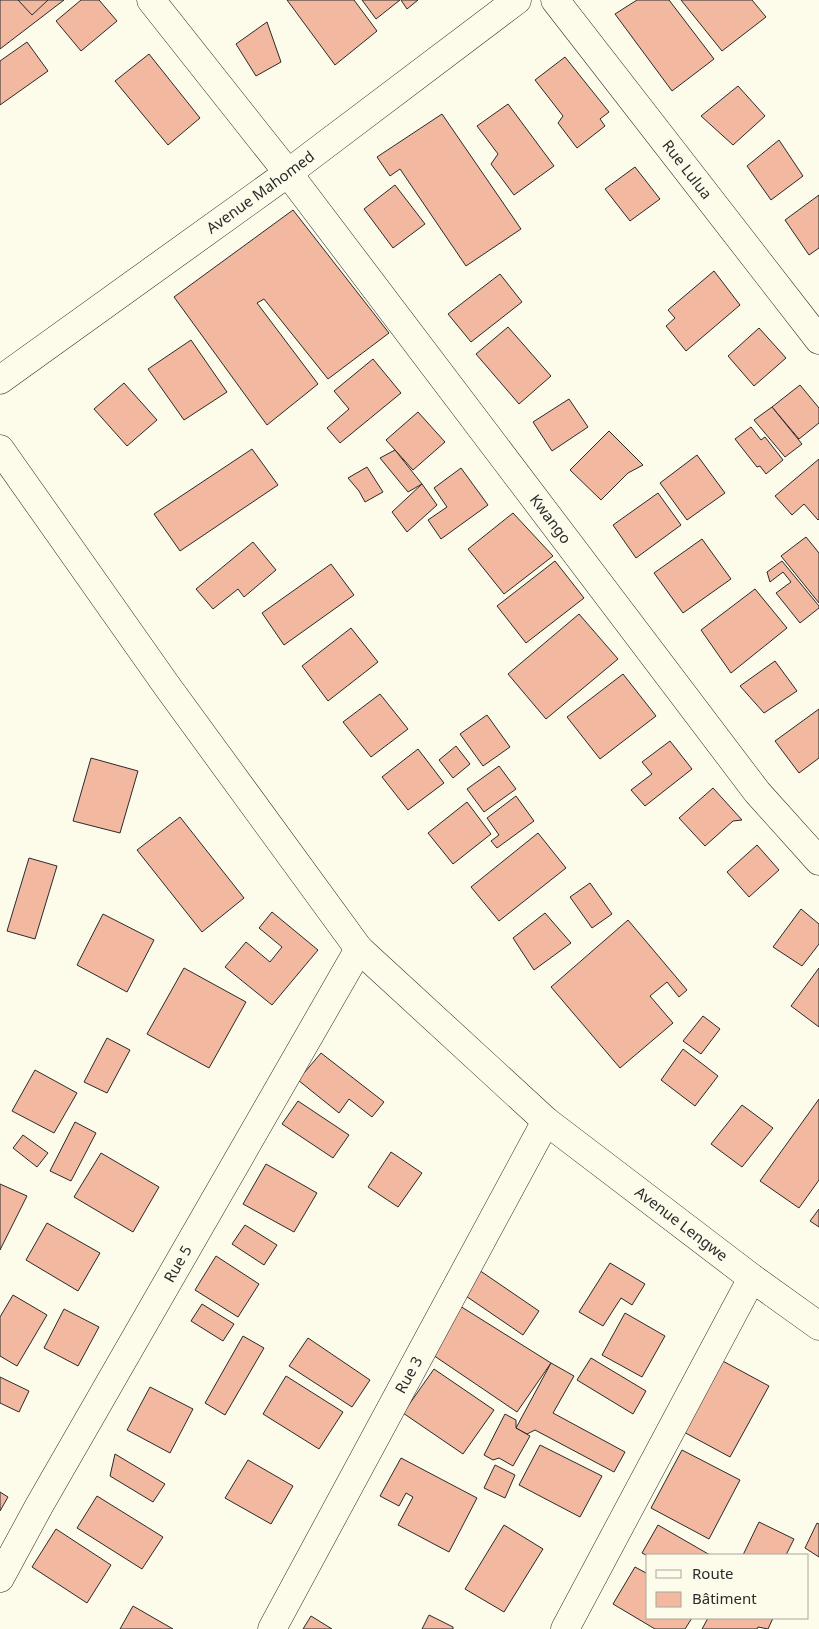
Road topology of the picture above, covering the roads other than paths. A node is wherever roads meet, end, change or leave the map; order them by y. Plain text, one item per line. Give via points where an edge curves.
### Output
1 (151, 0) edge
2 (517, 0) edge
3 (555, 0) edge
4 (288, 173) junction
5 (819, 340) edge
6 (0, 380) edge
7 (0, 449) edge
8 (819, 861) edge
9 (359, 950) junction
10 (546, 1121) junction
11 (752, 1278) junction
12 (819, 1326) edge
13 (0, 1578) edge
14 (272, 1629) edge
15 (565, 1629) edge

1 - 4 street, Kwango
2 - 4 street, Avenue Mahomed
3 - 5 street, Rue Lulua
4 - 6 street, Avenue Mahomed
4 - 8 street, Kwango via 757,792
7 - 9 street, Avenue Lengwe
9 - 10 street, Avenue Lengwe
9 - 13 street, Rue 5
10 - 11 street, Avenue Lengwe
10 - 14 street, Rue 3
11 - 12 street, Avenue Lengwe
11 - 15 street

